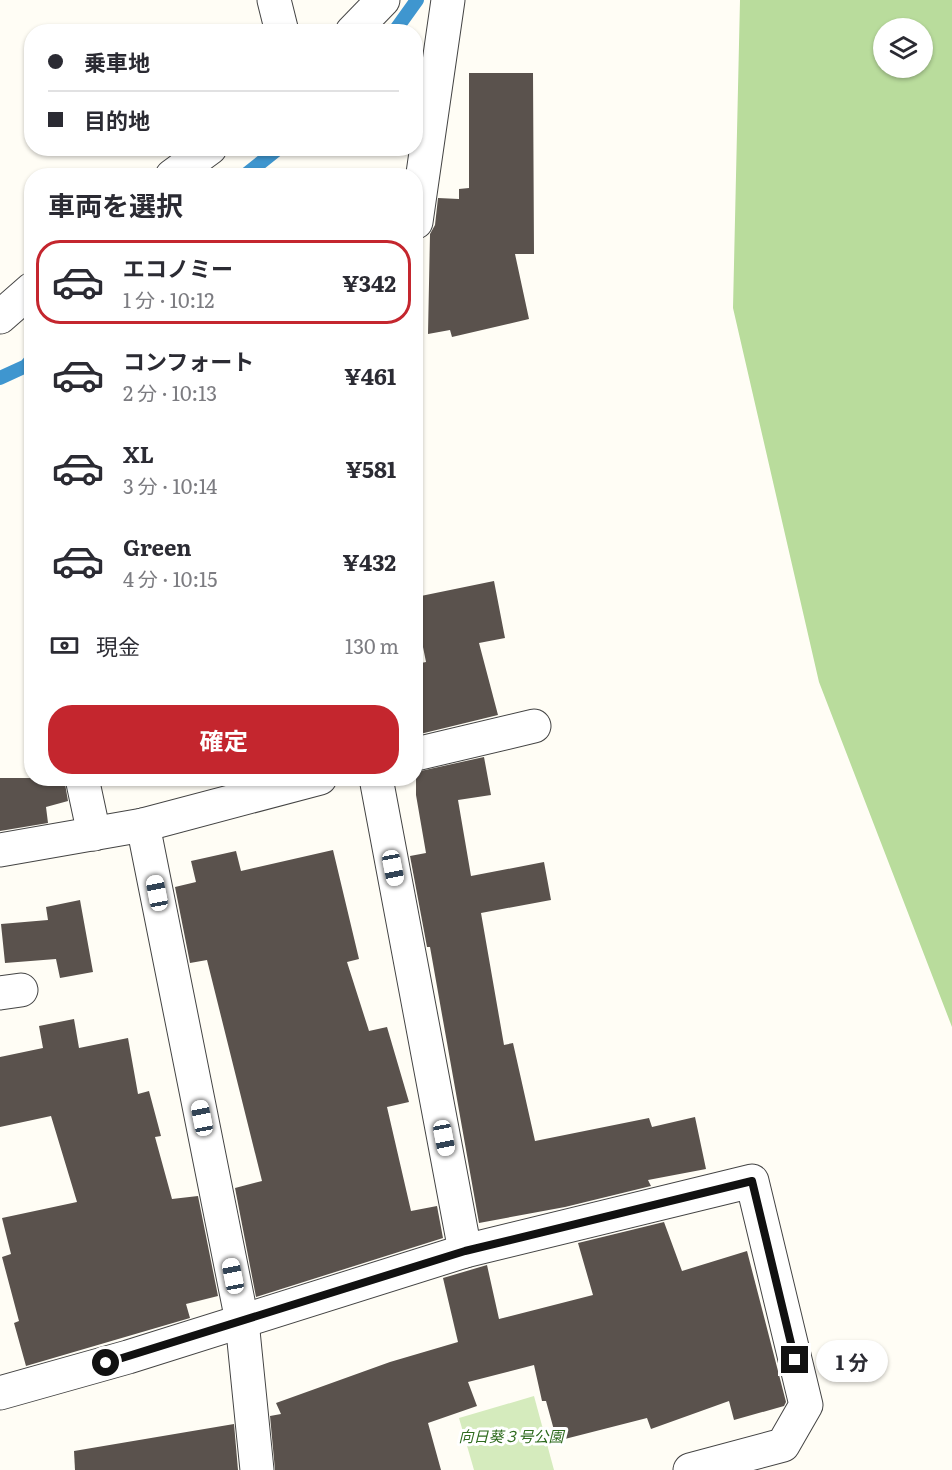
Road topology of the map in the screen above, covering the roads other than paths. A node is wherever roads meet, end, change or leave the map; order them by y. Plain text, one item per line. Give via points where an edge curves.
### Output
1 (273, 0) edge
2 (382, 0) edge
3 (448, 0) edge
4 (280, 24) edge
5 (360, 24) edge
6 (199, 156) edge
7 (183, 168) edge
8 (423, 173) edge
9 (534, 726) dead end
10 (423, 752) edge
11 (84, 786) edge
12 (290, 786) edge
13 (378, 786) edge
14 (143, 825) junction
15 (94, 834) junction
16 (0, 850) edge
17 (465, 1251) junction
18 (242, 1321) junction
19 (0, 1393) edge
20 (257, 1470) edge
21 (690, 1470) edge

1 - 4 street
2 - 5 street
3 - 8 street
6 - 7 street
9 - 10 street
11 - 15 street
12 - 14 street
13 - 17 street
14 - 15 street
14 - 18 street
15 - 16 street
17 - 18 street
17 - 21 street via 752,1181 806,1405 783,1445
18 - 19 street
18 - 20 street

